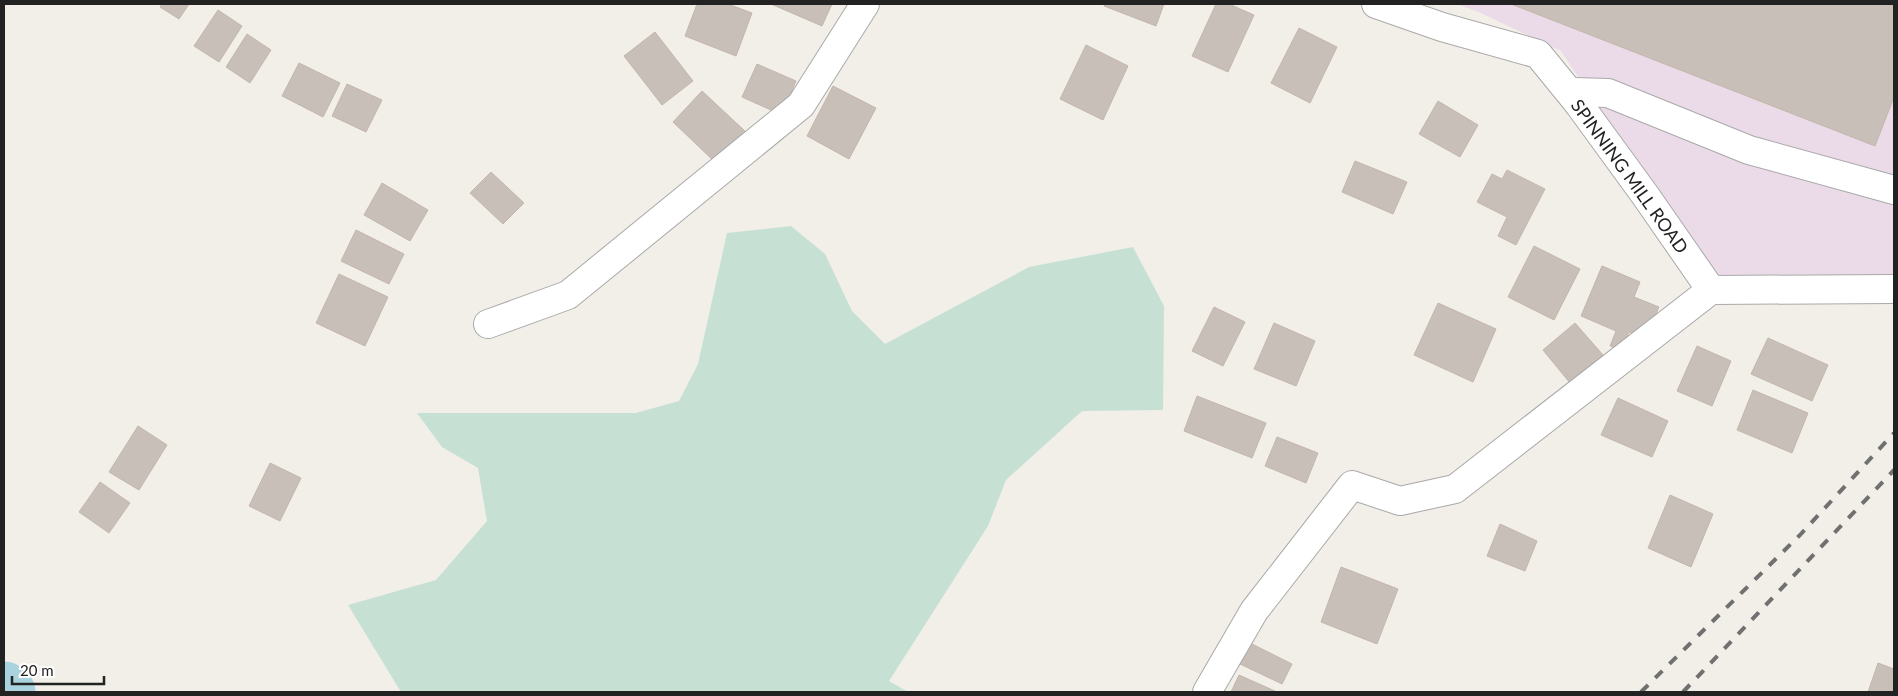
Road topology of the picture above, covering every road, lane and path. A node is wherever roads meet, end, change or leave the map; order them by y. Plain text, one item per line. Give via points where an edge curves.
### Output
1 (865, 4) edge
2 (1376, 4) edge
3 (1578, 103) junction
4 (1894, 190) edge
5 (1894, 289) edge
6 (1711, 290) junction
7 (488, 324) dead end
8 (1207, 692) edge

1 - 7 street via 802,105 568,295
2 - 3 street, SPINNING MILL ROAD via 1442,27 1538,54
3 - 4 street via 1573,92 1608,93 1749,150
3 - 6 street, SPINNING MILL ROAD via 1646,194
5 - 6 street
6 - 8 street via 1455,490 1400,501 1352,485 1254,610

